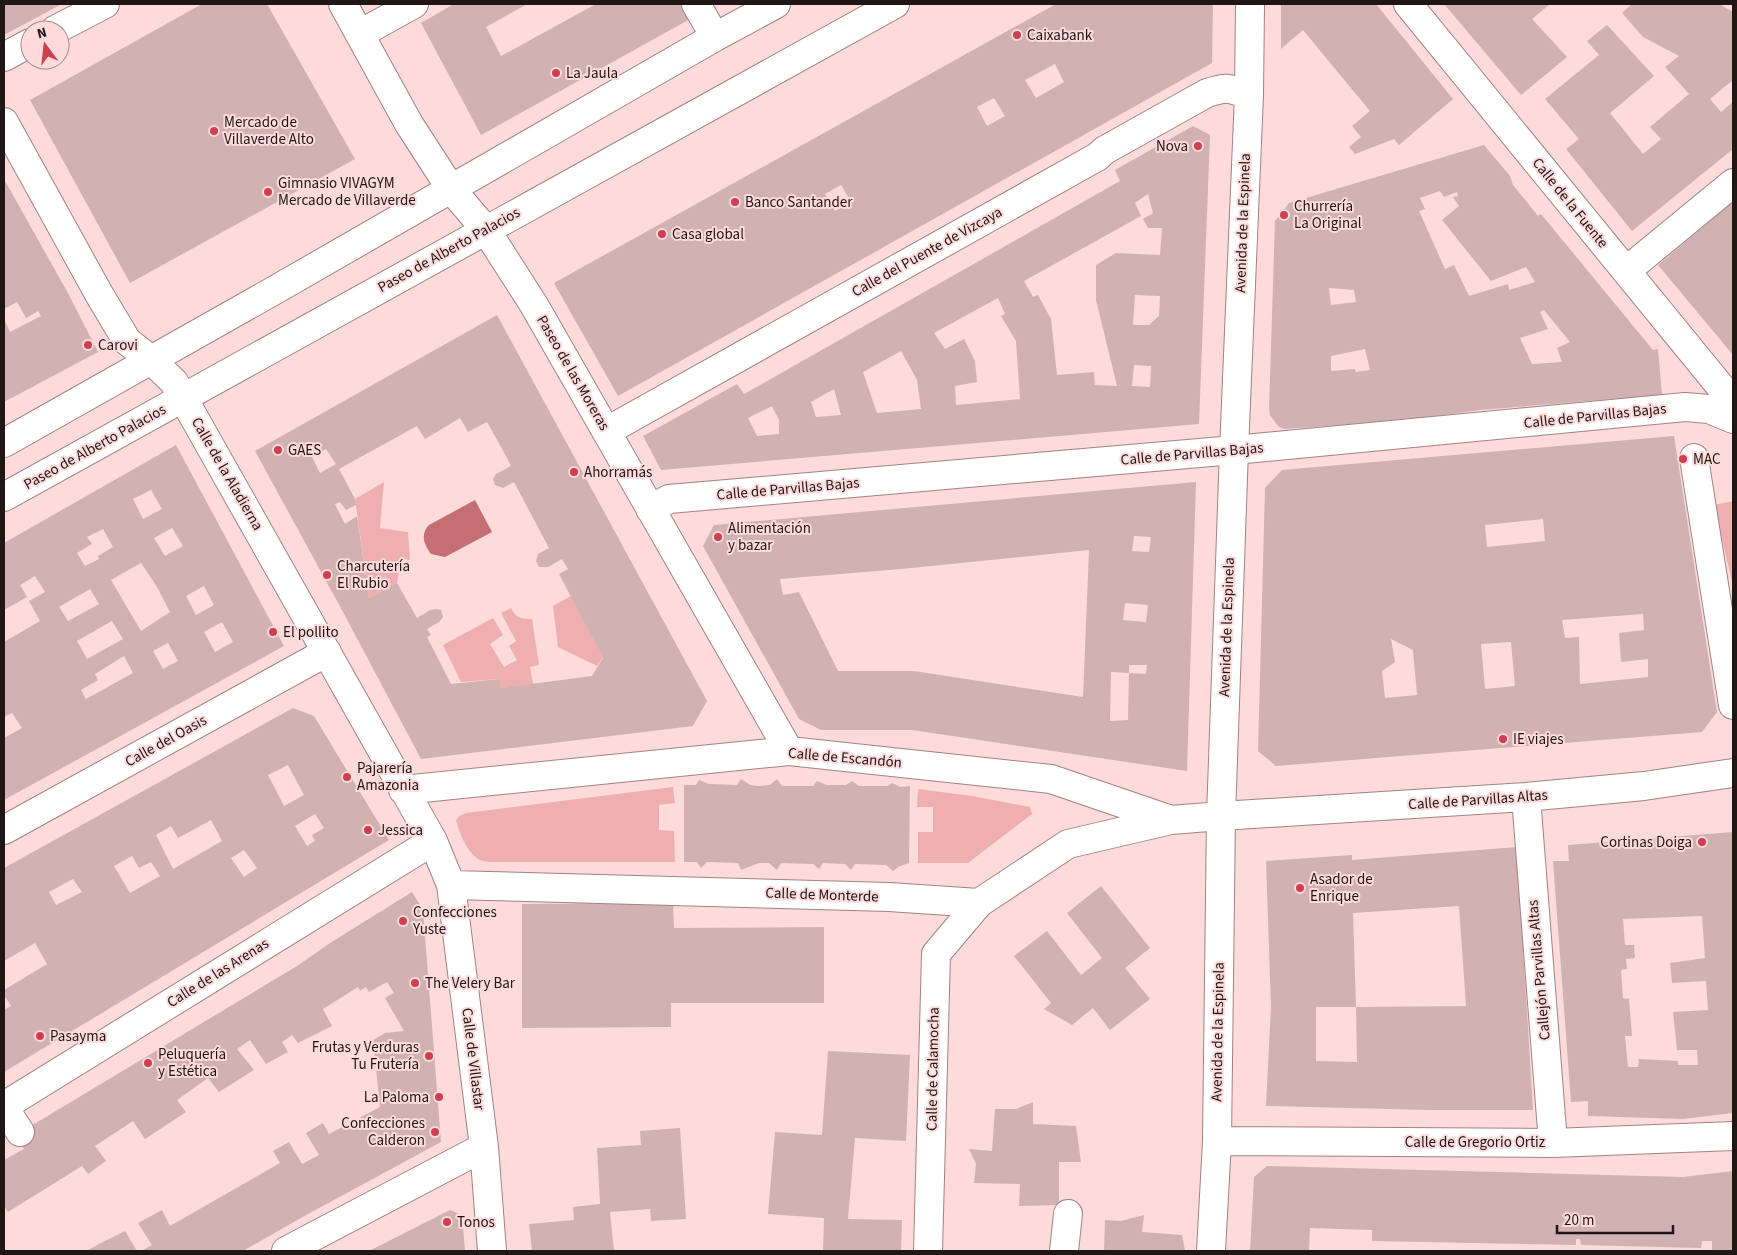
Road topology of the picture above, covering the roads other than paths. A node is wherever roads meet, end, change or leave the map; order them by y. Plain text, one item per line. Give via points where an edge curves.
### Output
1 (105, 4) edge
2 (343, 4) edge
3 (414, 4) edge
4 (696, 4) edge
5 (776, 4) edge
6 (895, 4) edge
7 (1250, 4) edge
8 (1408, 4) edge
9 (70, 22) edge
10 (360, 34) junction
11 (716, 37) junction
12 (20, 48) edge
13 (4, 56) edge
14 (1249, 95) junction
15 (4, 122) edge
16 (1733, 183) edge
17 (452, 189) junction
18 (486, 230) junction
19 (1626, 271) junction
20 (150, 359) junction
21 (184, 399) junction
22 (1733, 402) edge
23 (1733, 419) edge
24 (607, 431) junction
25 (4, 443) edge
26 (1234, 450) junction
27 (1694, 458) dead end
28 (4, 497) edge
29 (650, 510) junction
30 (327, 652) junction
31 (1733, 705) edge
32 (789, 751) junction
33 (1733, 772) edge
34 (403, 790) junction
35 (1526, 797) junction
36 (1221, 816) junction
37 (1171, 820) junction
38 (4, 830) edge
39 (433, 841) junction
40 (451, 885) junction
41 (980, 903) junction
42 (4, 1106) edge
43 (20, 1132) dead end
44 (1733, 1136) edge
45 (1217, 1141) junction
46 (1553, 1142) junction
47 (484, 1147) junction
48 (1068, 1214) dead end
49 (286, 1251) edge
50 (492, 1251) edge
51 (928, 1251) edge
52 (1064, 1251) edge
53 (1211, 1251) edge

1 - 9 street
2 - 10 street, Paseo de las Moreras
3 - 10 street
4 - 11 street
5 - 11 street
6 - 18 street, Paseo de Alberto Palacios
7 - 14 street, Avenida de la Espinela
8 - 19 street, Calle de la Fuente
10 - 17 street, Paseo de las Moreras via 409,124
11 - 17 street
12 - 13 street
14 - 24 street, Calle del Puente de Vizcaya via 1223,87 1208,93
14 - 26 street, Avenida de la Espinela
15 - 20 street, Calle de la Aladierna via 127,340
16 - 19 street
17 - 18 street, Paseo de las Moreras
17 - 20 street
18 - 21 street, Paseo de Alberto Palacios
18 - 24 street, Paseo de las Moreras
19 - 22 street, Calle de la Fuente
20 - 21 street, Calle de la Aladierna via 174,382
20 - 25 street
21 - 28 street, Paseo de Alberto Palacios
21 - 30 street, Calle de la Aladierna
23 - 26 street, Calle de Parvillas Bajas via 1709,409 1684,407
24 - 29 street, Paseo de las Moreras
26 - 29 street, Calle de Parvillas Bajas via 669,499
26 - 36 street, Avenida de la Espinela
27 - 31 street
29 - 32 street, Paseo de las Moreras
30 - 34 street, Calle de la Aladierna
30 - 38 street, Calle del Oasis
32 - 34 street, Calle de Escandón
32 - 37 street, Calle de Escandón via 1051,779
33 - 35 street, Calle de Parvillas Altas via 1644,786
34 - 39 street, Calle de la Aladierna
35 - 36 street, Calle de Parvillas Altas
35 - 46 street, Callejón Parvillas Altas
36 - 37 street, Calle de Escandón
36 - 45 street, Avenida de la Espinela
37 - 41 street via 1068,844
39 - 40 street, Calle de Villastar
39 - 42 street, Calle de las Arenas
40 - 41 street, Calle de Monterde via 889,897
40 - 47 street, Calle de Villastar
41 - 51 street, Calle de Calamocha via 936,954
42 - 43 street
44 - 46 street, Calle de Gregorio Ortiz
45 - 46 street, Calle de Gregorio Ortiz
45 - 53 street, Avenida de la Espinela
47 - 49 street
47 - 50 street, Calle de Villastar
48 - 52 street

